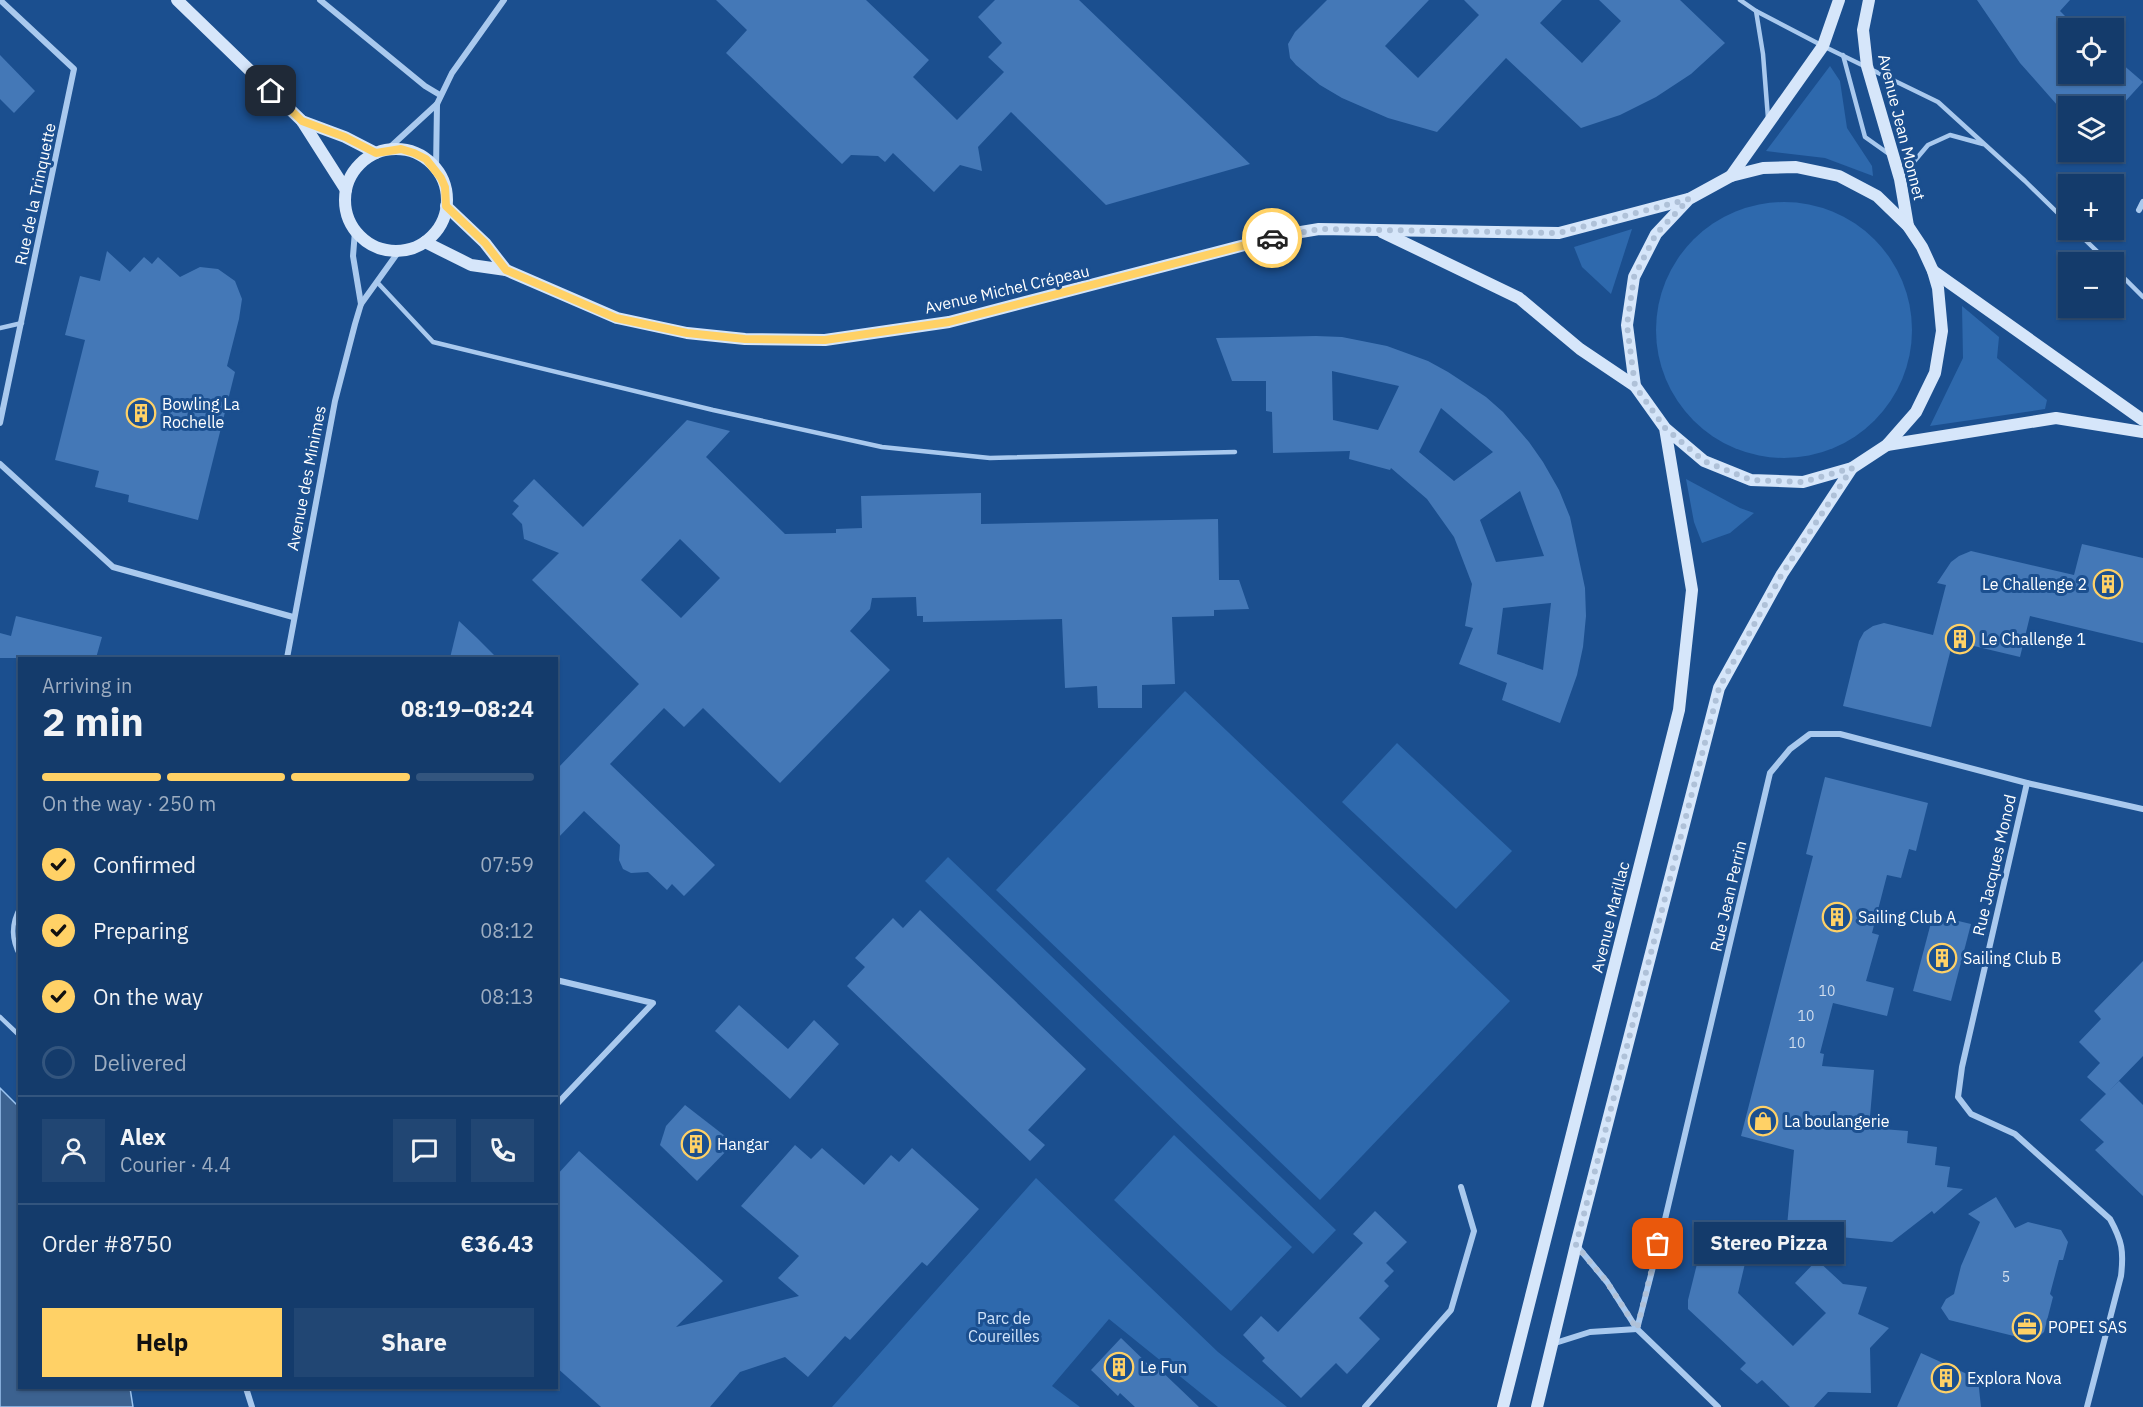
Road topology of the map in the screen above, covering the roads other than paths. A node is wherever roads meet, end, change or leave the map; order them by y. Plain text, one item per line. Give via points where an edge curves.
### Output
1 (0, 0) edge
2 (177, 0) edge
3 (320, 0) edge
4 (504, 0) edge
5 (1740, 0) edge
6 (1839, 0) edge
7 (1869, 0) edge
8 (1756, 11) junction
9 (1823, 46) junction
10 (1843, 55) junction
11 (1868, 66) junction
12 (441, 95) junction
13 (437, 104) junction
14 (302, 121) junction
15 (1768, 123) junction
16 (1985, 144) junction
17 (382, 152) junction
18 (1892, 156) junction
19 (436, 170) junction
20 (1731, 176) junction
21 (1900, 179) junction
22 (346, 190) junction
23 (1689, 199) junction
24 (2143, 202) edge
25 (446, 206) junction
26 (2139, 210) dead end
27 (2058, 213) edge
28 (1908, 226) junction
29 (1378, 230) junction
30 (355, 231) junction
31 (2085, 240) edge
32 (425, 242) junction
33 (399, 251) junction
34 (2098, 252) edge
35 (506, 270) junction
36 (1933, 271) junction
37 (2124, 278) edge
38 (376, 282) junction
39 (2143, 297) edge
40 (361, 304) junction
41 (22, 323) junction
42 (0, 328) edge
43 (1635, 386) junction
44 (2143, 420) edge
45 (0, 423) edge
46 (1665, 428) junction
47 (2143, 432) edge
48 (1887, 445) junction
49 (1235, 452) dead end
50 (0, 464) edge
51 (1852, 468) junction
52 (293, 617) junction
53 (287, 657) edge
54 (2027, 783) junction
55 (2143, 809) edge
56 (18, 912) edge
57 (18, 952) edge
58 (558, 980) edge
59 (0, 1017) edge
60 (18, 1034) edge
61 (558, 1103) edge
62 (1461, 1187) dead end
63 (1576, 1245) junction
64 (1637, 1329) junction
65 (1552, 1344) junction
66 (246, 1389) edge
67 (252, 1407) edge
68 (1365, 1407) edge
69 (1503, 1407) edge
70 (1537, 1407) edge
71 (1718, 1407) edge
72 (2088, 1407) edge

1 - 41 street, Rue de la Trinquette via 74,69
2 - 14 street
3 - 12 street
4 - 12 street
5 - 8 lane
6 - 9 street
7 - 11 street, Avenue Jean Monnet via 1863,30
8 - 9 lane
8 - 15 lane
9 - 10 lane
9 - 15 street
10 - 11 lane
10 - 18 lane via 1865,137
11 - 16 lane via 1938,102
11 - 18 street, Avenue Jean Monnet
12 - 13 street
13 - 17 street
13 - 19 street
14 - 17 street
14 - 22 street
15 - 20 street
16 - 21 lane via 1950,135 1928,145
16 - 27 lane
17 - 19 street via 401,149 414,153
17 - 22 street via 356,167
18 - 21 street, Avenue Jean Monnet
19 - 25 street via 445,187
20 - 23 street
20 - 28 street via 1763,168 1796,167 1839,176 1877,196
21 - 28 street, Avenue Jean Monnet
22 - 30 street via 348,218
23 - 29 street, Avenue Michel Crépeau via 1559,233
23 - 43 street via 1656,234 1634,277 1627,325
24 - 26 street
25 - 32 street via 435,232
25 - 35 street, Avenue Michel Crépeau via 485,243
28 - 36 street
29 - 35 street, Avenue Michel Crépeau via 1319,229 1283,235 949,322 825,340 745,339 687,333 616,318
29 - 43 street, Avenue Michel Crépeau via 1519,298 1580,349
30 - 33 street via 367,243
30 - 40 street, Avenue des Minimes via 353,256
31 - 34 lane
32 - 33 street
32 - 35 street, Avenue Michel Crépeau via 471,265
33 - 38 street, Avenue des Minimes
36 - 44 street
36 - 48 street via 1942,331 1935,373 1916,412
37 - 39 lane
38 - 40 street, Avenue des Minimes
38 - 49 lane via 433,342 882,447 990,458
40 - 52 street, Avenue des Minimes via 335,401
41 - 42 lane
41 - 45 street, Rue de la Trinquette
43 - 46 street
46 - 51 street via 1704,461 1751,480 1803,482
46 - 69 street, Avenue Marillac via 1692,590 1679,710
47 - 48 street via 2056,418
48 - 51 street
50 - 52 street via 113,567
51 - 63 street via 1782,574 1719,688
52 - 53 street, Avenue des Minimes
54 - 55 street, Rue Jean Perrin
54 - 64 street, Rue Jean Perrin via 1840,734 1810,734 1770,772
54 - 72 street, Rue Jacques Monod via 1958,1097 1971,1114 2016,1134 2110,1219 2120,1237 2121,1276
56 - 57 lane via 13,924
58 - 61 street via 653,1003
59 - 60 lane
62 - 68 street via 1474,1232 1450,1310
63 - 64 street via 1607,1282
63 - 65 street
64 - 65 street via 1590,1332
64 - 71 street
65 - 70 street
66 - 67 street

